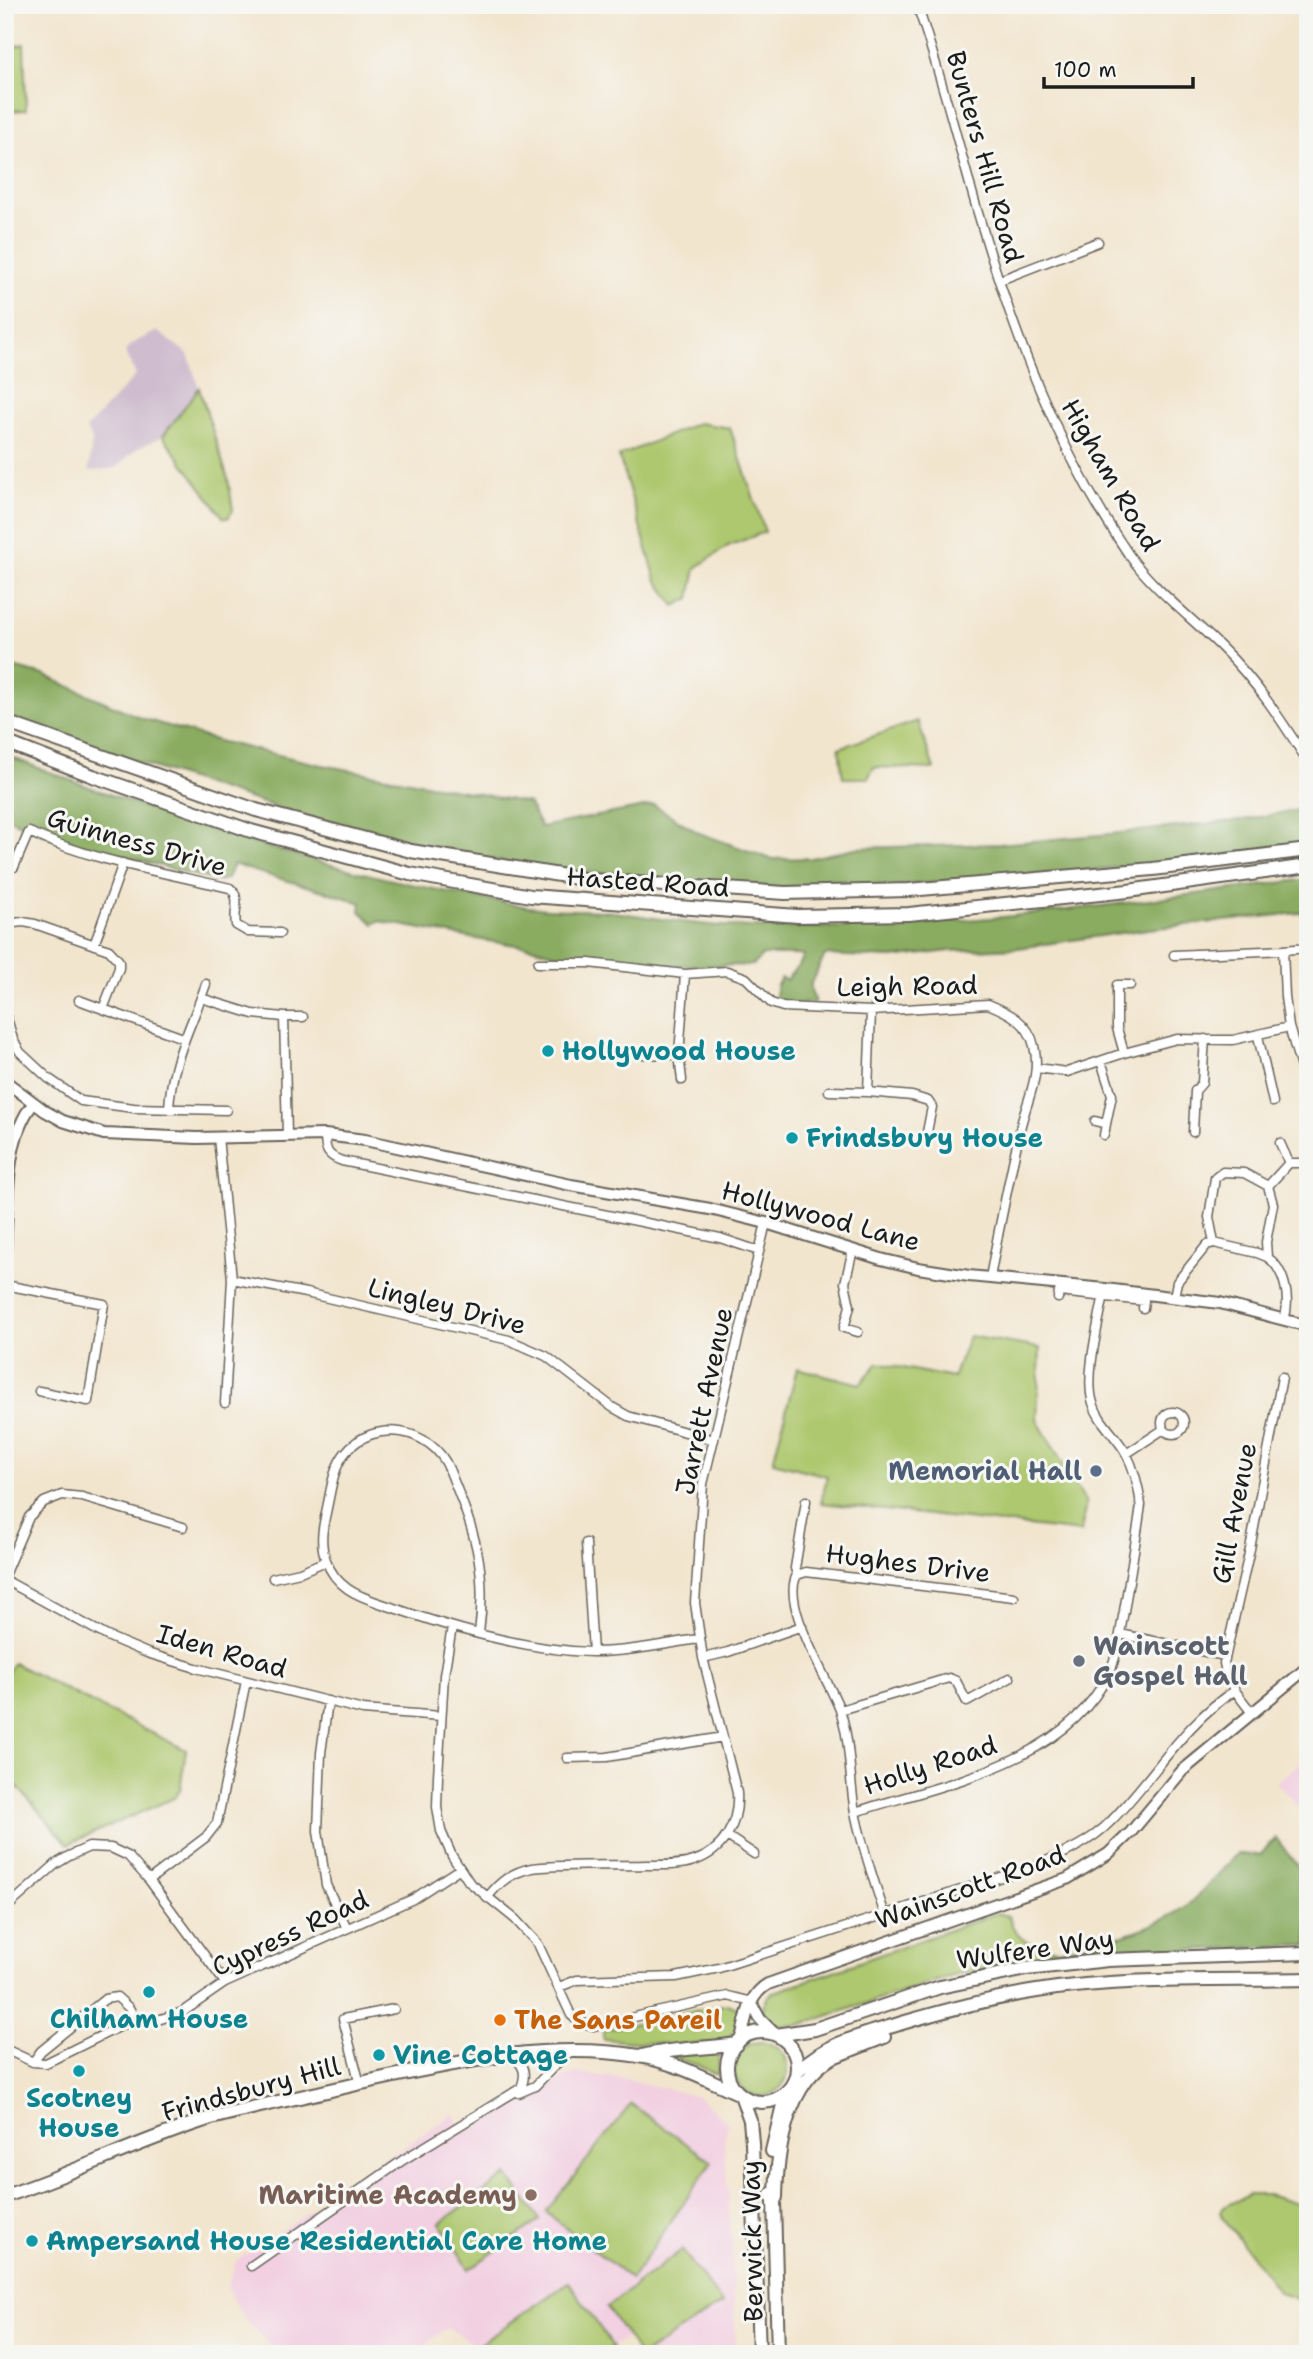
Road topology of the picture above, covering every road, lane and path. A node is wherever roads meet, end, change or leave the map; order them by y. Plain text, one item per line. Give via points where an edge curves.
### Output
1 (917, 5) edge
2 (1098, 242) dead end
3 (1000, 281) junction
4 (5, 722) edge
5 (5, 742) edge
6 (1308, 762) edge
7 (1308, 850) edge
8 (123, 863) junction
9 (1308, 866) edge
10 (14, 867) dead end
11 (5, 924) edge
12 (279, 933) dead end
13 (94, 945) junction
14 (1308, 948) edge
15 (1283, 950) junction
16 (1174, 955) dead end
17 (537, 963) dead end
18 (685, 974) junction
19 (206, 984) dead end
20 (1130, 985) dead end
21 (201, 998) junction
22 (79, 1000) dead end
23 (103, 1009) junction
24 (5, 1011) edge
25 (871, 1011) junction
26 (284, 1017) junction
27 (303, 1017) dead end
28 (1289, 1027) junction
29 (1258, 1036) junction
30 (183, 1038) junction
31 (1205, 1039) junction
32 (1124, 1053) junction
33 (643, 1054) dead end
34 (679, 1055) junction
35 (1101, 1061) junction
36 (1037, 1068) junction
37 (682, 1080) dead end
38 (5, 1081) edge
39 (829, 1091) dead end
40 (1308, 1091) edge
41 (868, 1092) junction
42 (1273, 1101) dead end
43 (33, 1104) junction
44 (169, 1109) junction
45 (226, 1110) dead end
46 (1095, 1121) dead end
47 (1106, 1124) junction
48 (927, 1132) dead end
49 (1193, 1132) dead end
50 (287, 1135) junction
51 (325, 1135) junction
52 (1104, 1135) dead end
53 (218, 1137) junction
54 (1280, 1143) dead end
55 (1289, 1163) junction
56 (1308, 1163) edge
57 (1268, 1186) junction
58 (766, 1223) junction
59 (1214, 1243) junction
60 (853, 1250) junction
61 (760, 1251) junction
62 (5, 1253) edge
63 (1267, 1257) junction
64 (232, 1279) junction
65 (990, 1279) junction
66 (5, 1285) edge
67 (1104, 1293) junction
68 (1174, 1297) junction
69 (1058, 1298) dead end
70 (1143, 1308) dead end
71 (1284, 1320) junction
72 (1308, 1326) edge
73 (858, 1332) dead end
74 (1282, 1377) dead end
75 (39, 1391) dead end
76 (225, 1403) dead end
77 (1164, 1429) dead end
78 (714, 1440) junction
79 (1126, 1454) junction
80 (806, 1501) dead end
81 (183, 1527) dead end
82 (586, 1544) dead end
83 (326, 1561) junction
84 (5, 1573) edge
85 (797, 1575) junction
86 (273, 1578) dead end
87 (5, 1580) edge
88 (1013, 1597) dead end
89 (802, 1626) junction
90 (452, 1627) junction
91 (479, 1633) junction
92 (1119, 1634) junction
93 (698, 1639) junction
94 (593, 1652) junction
95 (1225, 1656) junction
96 (703, 1658) junction
97 (1308, 1667) edge
98 (1010, 1678) dead end
99 (246, 1681) junction
100 (1234, 1691) junction
101 (328, 1701) junction
102 (840, 1710) junction
103 (1252, 1713) junction
104 (441, 1716) junction
105 (723, 1737) junction
106 (567, 1758) dead end
107 (855, 1812) junction
108 (727, 1836) junction
109 (754, 1854) dead end
110 (459, 1869) junction
111 (149, 1880) junction
112 (487, 1898) junction
113 (5, 1909) edge
114 (885, 1915) junction
115 (347, 1928) junction
116 (1308, 1953) edge
117 (1308, 1979) edge
118 (225, 1983) junction
119 (559, 1987) junction
120 (752, 2003) junction
121 (394, 2009) dead end
122 (940, 2012) junction
123 (135, 2019) junction
124 (776, 2035) junction
125 (739, 2041) junction
126 (5, 2049) edge
127 (568, 2051) junction
128 (507, 2054) junction
129 (642, 2056) junction
130 (33, 2062) junction
131 (797, 2071) junction
132 (360, 2084) junction
133 (791, 2088) junction
134 (740, 2094) junction
135 (504, 2099) junction
136 (5, 2196) edge
137 (774, 2201) junction
138 (251, 2266) dead end
139 (759, 2354) edge
140 (778, 2354) edge

1 - 3 street, Bunters Hill Road
2 - 3 street
3 - 6 street, Higham Road via 1056,427 1129,554 1253,681
4 - 7 main road, Hasted Road via 269,814 411,851 590,880 785,893 909,890
5 - 9 main road, Hasted Road via 251,831 411,874 531,896 798,916 909,914
8 - 10 street, Guinness Drive via 29,832
8 - 12 street, Guinness Drive via 230,888 236,893 236,925 248,932
8 - 13 street
11 - 13 street via 35,924
13 - 23 street via 109,950 119,961
14 - 15 street
15 - 16 street
15 - 28 street
17 - 18 street, Leigh Road
18 - 25 street, Leigh Road via 737,973 771,1003 783,1007
18 - 34 street
19 - 21 street
20 - 32 street via 1112,985
21 - 26 street via 253,1014
21 - 30 street
22 - 23 street
23 - 30 street
24 - 44 street via 20,1052 81,1101
25 - 36 street, Leigh Road via 988,1004 1006,1011 1030,1033
25 - 41 street
26 - 27 street
26 - 50 street
28 - 29 street
28 - 40 street
29 - 31 street
29 - 42 street
30 - 44 street via 173,1070
31 - 32 street via 1177,1039
31 - 49 street
32 - 35 street
33 - 34 street
34 - 37 street
35 - 36 street via 1067,1072
35 - 47 street via 1112,1095
36 - 65 street, Leigh Road
38 - 43 main road, Hollywood Lane
39 - 41 street
41 - 48 street via 929,1101
43 - 53 main road, Hollywood Lane via 63,1121 104,1134
43 - 62 main road via 24,1114 12,1156
44 - 45 street
46 - 47 street
47 - 52 street
50 - 51 main road, Hollywood Lane
50 - 53 main road, Hollywood Lane
51 - 58 main road, Hollywood Lane
51 - 61 street, Hollywood Lane via 331,1157 342,1161 720,1238
53 - 64 street
54 - 55 street
55 - 56 street
55 - 57 street
57 - 59 street via 1234,1171 1215,1178 1209,1217
57 - 63 street via 1273,1204
58 - 60 main road, Hollywood Lane
58 - 61 street, Jarrett Avenue
59 - 63 street
59 - 68 street via 1206,1245 1177,1282
60 - 65 main road, Hollywood Lane via 918,1268
60 - 73 street via 845,1283 849,1308 845,1328
61 - 78 street, Jarrett Avenue
63 - 71 street via 1275,1262 1283,1280 1287,1298
64 - 76 street
64 - 78 street, Lingley Drive via 509,1340 546,1356 625,1414
65 - 67 main road, Hollywood Lane
66 - 75 street via 104,1304 88,1401
67 - 68 main road, Hollywood Lane
67 - 69 street via 1059,1292
67 - 70 street via 1144,1301
67 - 79 street, Holly Road via 1091,1371 1092,1401 1100,1420
68 - 71 main road, Hollywood Lane via 1220,1303
71 - 72 main road, Hollywood Lane
74 - 95 street, Gill Avenue
77 - 79 street
78 - 93 street, Jarrett Avenue via 703,1485 695,1603
79 - 92 street, Holly Road via 1141,1506
80 - 85 street via 794,1568
81 - 84 street via 62,1495 44,1502 29,1517
82 - 94 street
83 - 86 street
83 - 90 street via 333,1575 355,1593
83 - 91 street via 322,1535 342,1458 358,1441 374,1433 415,1435 446,1463 478,1548 483,1594
85 - 88 street, Hughes Drive via 806,1572
85 - 89 street via 796,1608
87 - 99 street, Iden Road via 147,1653
89 - 96 street
89 - 102 street
90 - 91 street
90 - 104 street
91 - 94 street
92 - 95 street
92 - 107 street, Holly Road via 1110,1671 1091,1704 1060,1732 976,1776
93 - 94 street
93 - 96 street, Jarrett Avenue
95 - 100 street, Gill Avenue via 1226,1674
96 - 105 street, Jarrett Avenue
97 - 103 main road, Wainscott Road
98 - 102 street via 967,1702 956,1681 949,1678
99 - 101 street, Iden Road
99 - 111 street via 217,1823 206,1837
100 - 103 street, Gill Avenue
100 - 114 street via 1203,1714 1110,1823 1088,1839 1031,1867
101 - 104 street, Iden Road via 363,1710
101 - 115 street via 318,1831 326,1885
102 - 107 street
103 - 120 main road, Wainscott Road via 1182,1772 1108,1854 1067,1880 775,1980 762,1987
104 - 110 street via 438,1814
105 - 106 street
105 - 108 street, Jarrett Avenue via 738,1802
107 - 114 street
108 - 109 street
108 - 112 street via 710,1853 685,1863 518,1871
110 - 112 street
110 - 115 street, Cypress Road via 413,1899
111 - 113 street via 128,1856 111,1848 89,1847 56,1864
111 - 118 street
112 - 119 street via 534,1939
114 - 119 street via 719,1968 676,1977 578,1980
115 - 118 street, Cypress Road
116 - 124 main road, Wulfere Way via 1108,1960 1026,1969 940,1987 815,2029
117 - 122 main road, Wulfere Way via 1039,1990
118 - 123 street, Cypress Road via 183,2012 148,2023
119 - 120 street via 570,2013 579,2022 594,2026 728,1996
120 - 124 main road
120 - 125 main road, Wainscott Road
121 - 132 street via 343,2019
122 - 131 main road, Wulfere Way via 832,2045
122 - 137 main road via 841,2053 814,2072 796,2100 783,2138
123 - 130 street, Cypress Road via 46,2063
123 - 130 street via 117,1997 105,1999
124 - 125 main road via 757,2033
124 - 131 main road via 794,2051
125 - 129 main road, Frindsbury Hill
125 - 134 main road via 727,2070
126 - 130 street
127 - 128 main road, Frindsbury Hill
127 - 129 main road, Frindsbury Hill
127 - 135 street via 535,2086
128 - 132 main road, Frindsbury Hill
128 - 135 street via 519,2060 524,2080 521,2088
129 - 134 main road, Frindsbury Hill via 699,2074
131 - 133 main road
132 - 136 main road, Frindsbury Hill via 200,2122
133 - 134 main road via 767,2102
133 - 137 main road, Berwick Way via 774,2136 770,2183
134 - 139 main road, Berwick Way via 750,2120 752,2143
135 - 138 street via 445,2132
137 - 140 main road, Berwick Way

